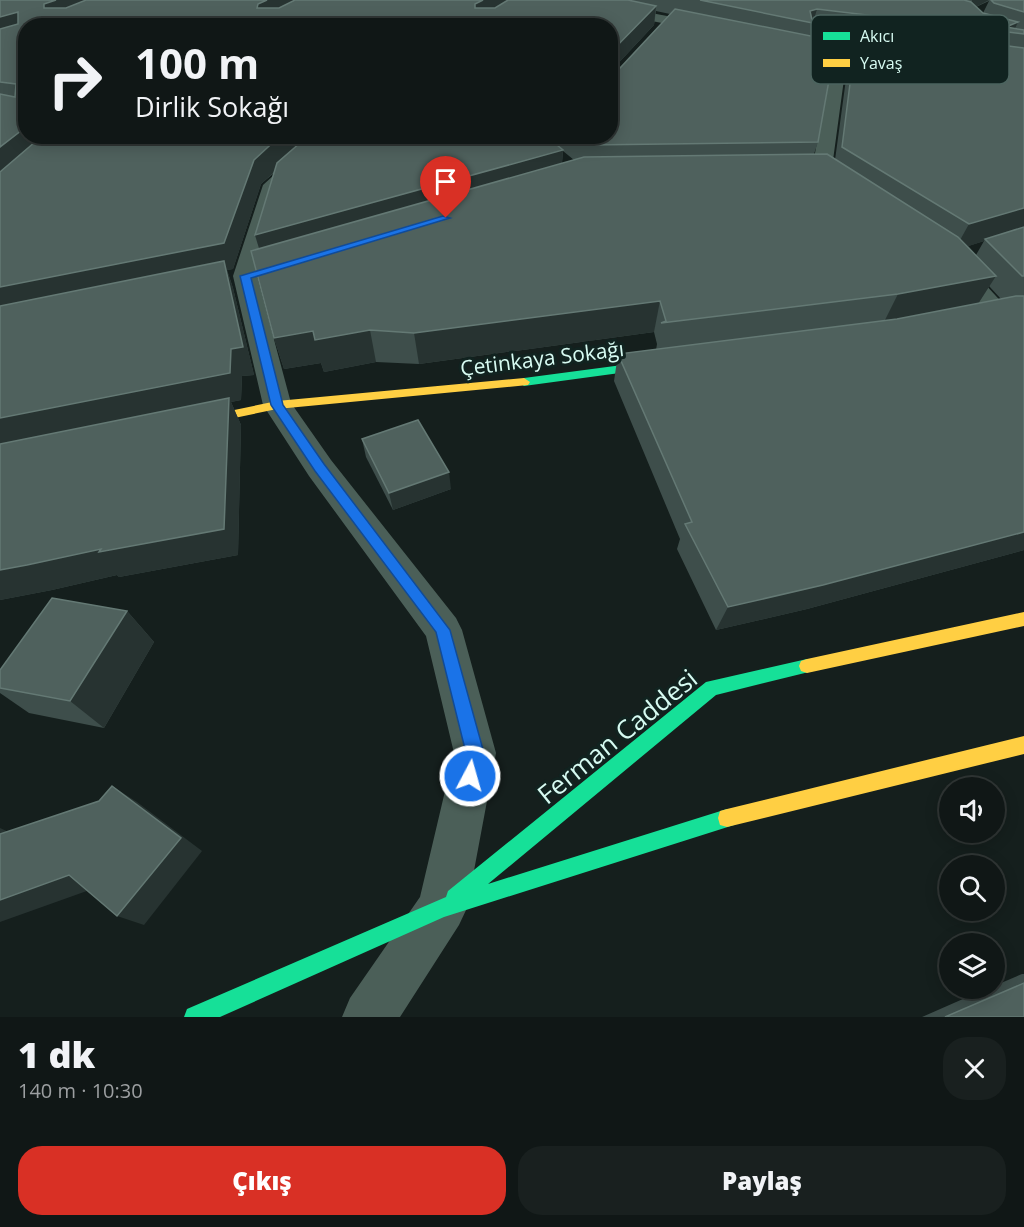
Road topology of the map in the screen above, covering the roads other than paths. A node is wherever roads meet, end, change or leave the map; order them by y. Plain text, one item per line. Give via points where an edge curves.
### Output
1 (563, 0) edge
2 (669, 20) junction
3 (728, 29) edge
4 (655, 34) edge
5 (808, 34) edge
6 (811, 47) edge
7 (836, 84) edge
8 (319, 144) edge
9 (798, 175) edge
10 (821, 175) junction
11 (839, 187) edge
12 (952, 255) edge
13 (1000, 313) edge
14 (670, 363) edge
15 (277, 405) junction
16 (173, 426) edge
17 (1024, 619) edge
18 (1024, 745) edge
19 (442, 908) junction
20 (195, 1017) edge
21 (369, 1017) edge

1 - 2 street
2 - 3 street
2 - 4 street
5 - 6 street via 779,37
7 - 10 street
8 - 15 street via 273,185 245,276
9 - 10 street
10 - 11 street
12 - 13 street
14 - 15 street, Çetinkaya Sokağı via 493,386
15 - 16 street, Çetinkaya Sokağı
15 - 19 street via 443,630 475,753
17 - 19 street, Ferman Caddesi via 712,688
18 - 19 street, Ferman Caddesi via 755,808
19 - 20 street, Ferman Caddesi
19 - 21 street

